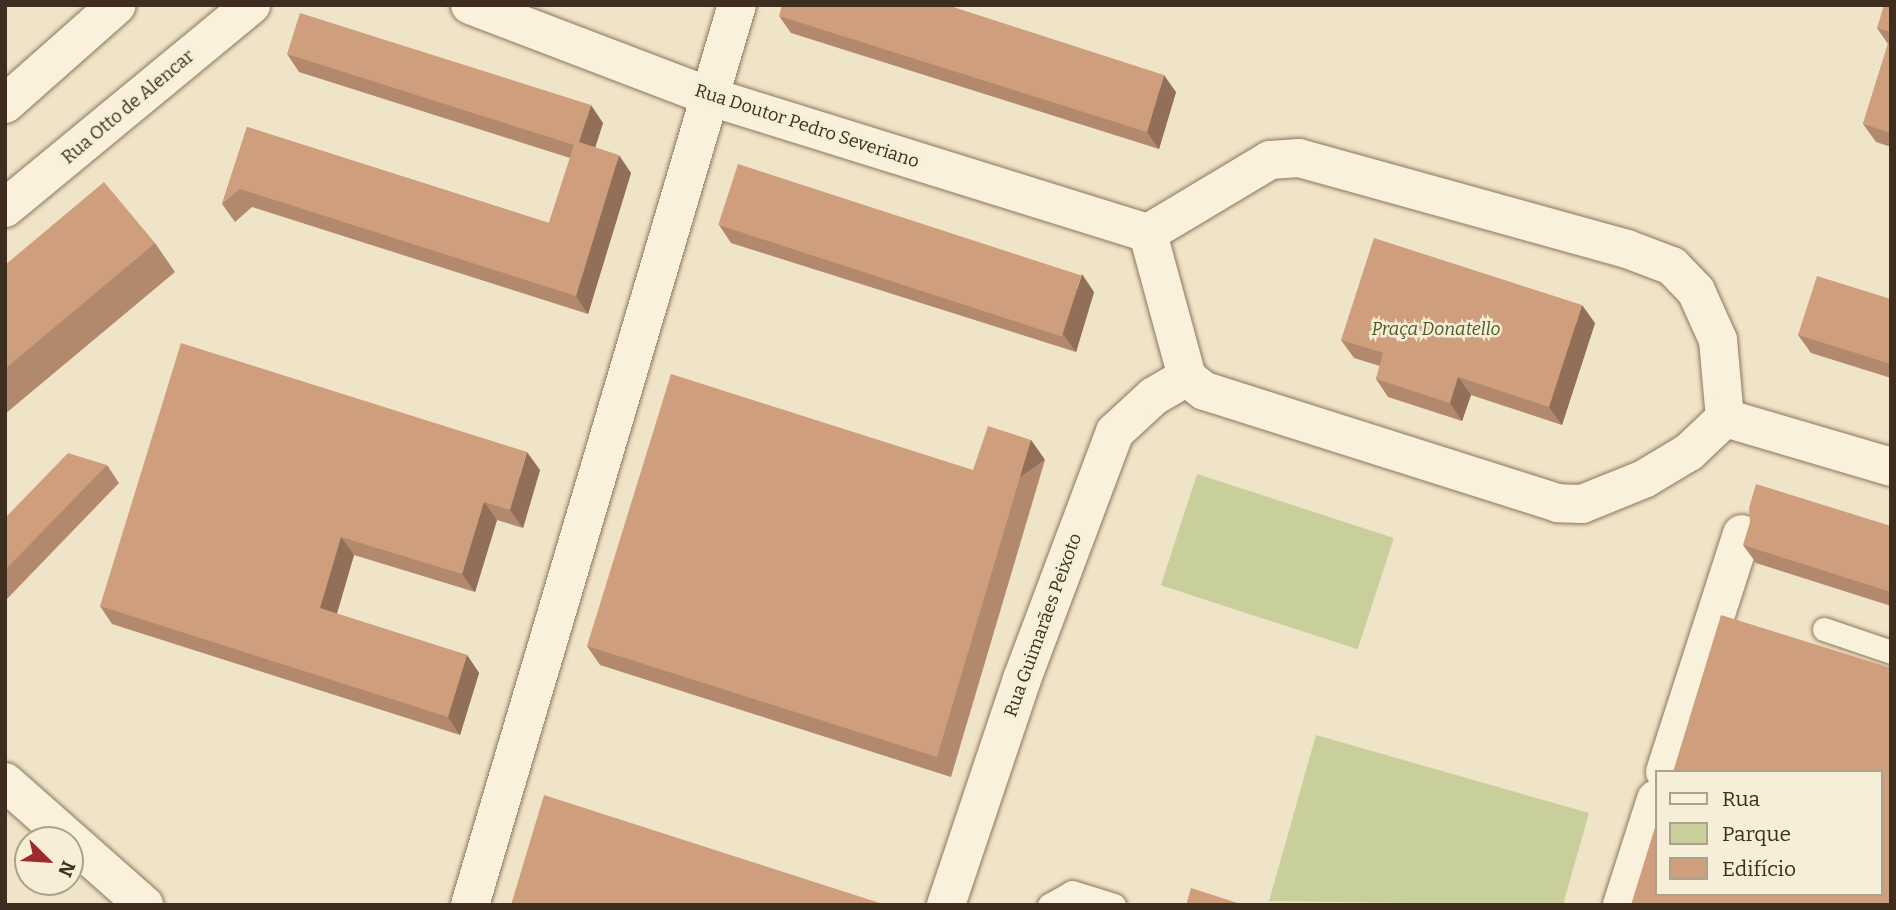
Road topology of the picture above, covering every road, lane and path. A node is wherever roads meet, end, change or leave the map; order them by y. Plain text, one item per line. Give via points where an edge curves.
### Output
1 (117, 5) edge
2 (251, 5) edge
3 (470, 5) edge
4 (737, 5) edge
5 (710, 97) junction
6 (5, 104) edge
7 (5, 208) edge
8 (1148, 233) junction
9 (1187, 377) junction
10 (1726, 418) junction
11 (1891, 467) edge
12 (1742, 534) dead end
13 (1824, 629) dead end
14 (1891, 652) edge
15 (1666, 770) edge
16 (5, 782) edge
17 (1654, 805) edge
18 (144, 905) edge
19 (470, 905) edge
20 (946, 905) edge
21 (1049, 905) edge
22 (1114, 905) edge
23 (1622, 905) edge

1 - 6 street
2 - 7 street, Rua Otto de Alencar
3 - 5 street, Rua Doutor Pedro Severiano
4 - 5 street
5 - 8 street, Rua Doutor Pedro Severiano
5 - 19 street
8 - 9 street
8 - 10 street via 1270,160 1299,158 1627,249 1672,266 1696,291 1718,340
9 - 10 street via 1229,403 1558,503 1582,504 1644,479 1689,452
9 - 20 street, Rua Guimarães Peixoto via 1154,396 1115,432 1022,679
10 - 11 street
12 - 15 street
13 - 14 lane
16 - 18 street
17 - 23 street
21 - 22 lane via 1073,892

